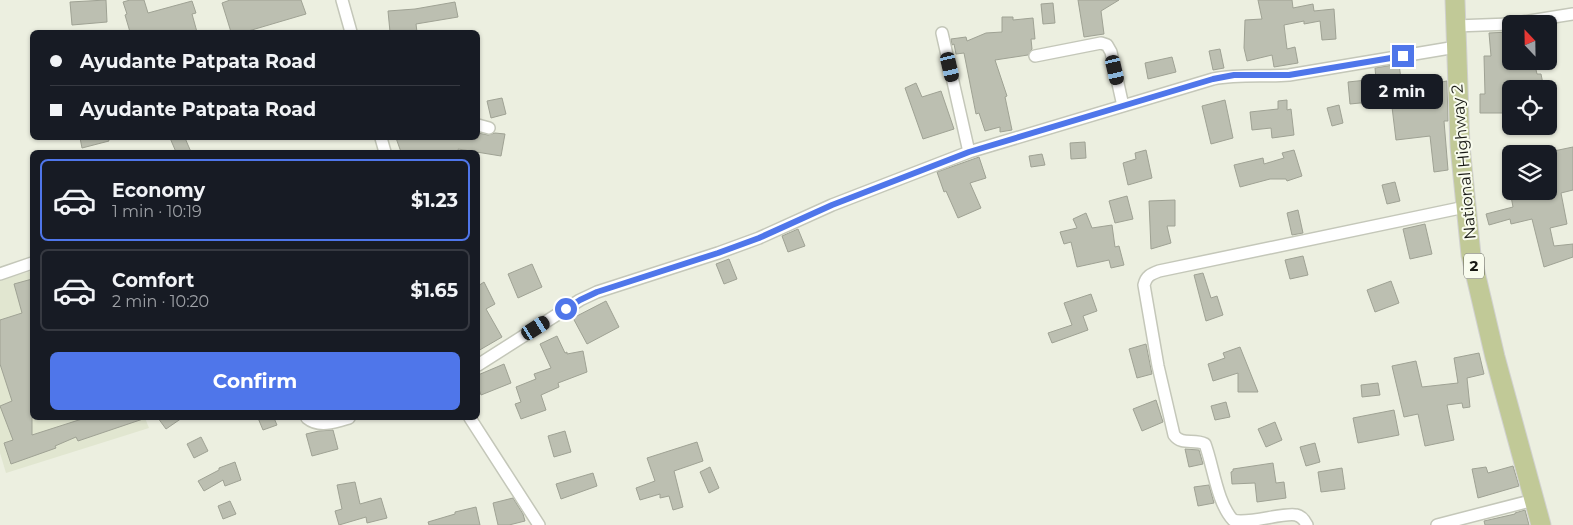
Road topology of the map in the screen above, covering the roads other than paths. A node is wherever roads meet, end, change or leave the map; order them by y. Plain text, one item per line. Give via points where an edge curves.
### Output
1 (342, 0) edge
2 (1455, 0) edge
3 (1573, 14) edge
4 (1455, 26) junction
5 (351, 30) edge
6 (942, 33) dead end
7 (1456, 47) junction
8 (1035, 56) dead end
9 (1123, 106) junction
10 (969, 152) junction
11 (1465, 207) junction
12 (30, 265) edge
13 (0, 274) edge
14 (480, 364) edge
15 (310, 420) edge
16 (343, 420) edge
17 (471, 420) edge
18 (1534, 500) junction
19 (539, 525) edge
20 (1307, 525) edge
21 (1437, 525) edge
22 (1541, 525) edge

1 - 5 street
2 - 4 main road, National Highway 2 / 2
3 - 4 street via 1510,24
4 - 7 main road, National Highway 2 / 2
6 - 10 street
7 - 9 street via 1289,75 1234,75
7 - 11 main road, National Highway 2 / 2
8 - 9 street via 1101,43 1107,45
9 - 10 street
10 - 14 street via 734,247 597,292
11 - 18 main road, National Highway 2 / 2 via 1482,304
11 - 20 street via 1159,271 1145,279 1158,366 1174,435 1182,442 1205,444 1213,475 1231,518 1236,522 1264,523 1294,514
12 - 13 street
15 - 16 street via 318,423
17 - 19 street
18 - 21 street
18 - 22 main road, National Highway 2 / 2

